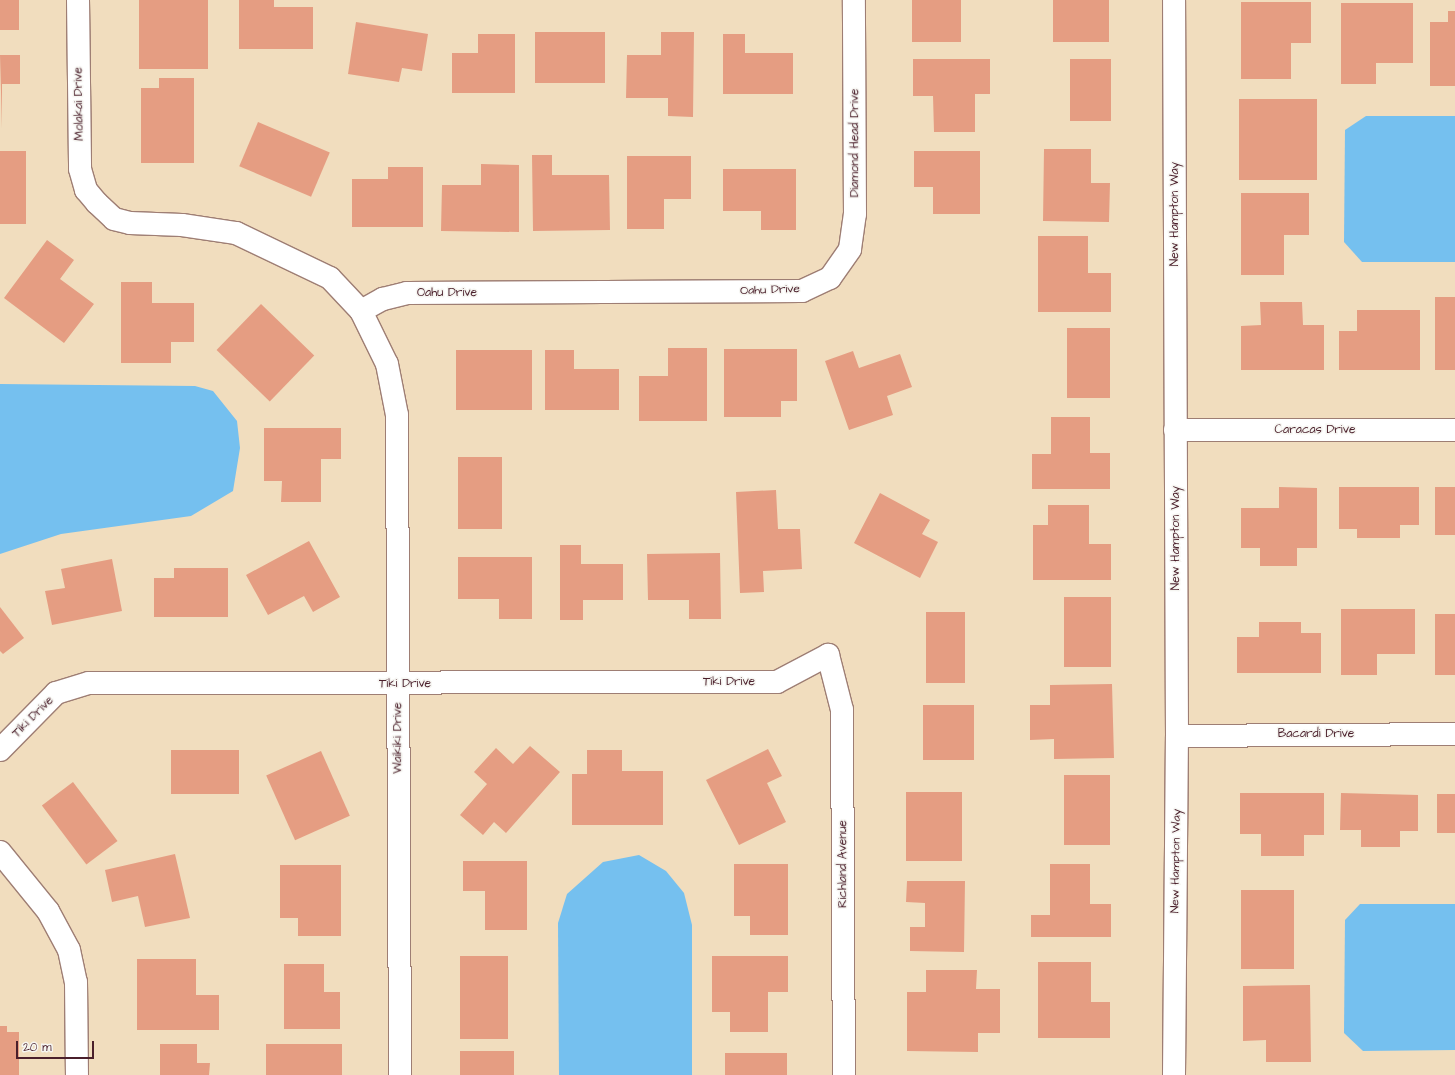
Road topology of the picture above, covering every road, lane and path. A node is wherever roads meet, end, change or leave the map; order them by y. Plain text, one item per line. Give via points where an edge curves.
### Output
1 (78, 0) edge
2 (854, 0) edge
3 (1174, 0) edge
4 (830, 278) joint
5 (361, 311) junction
6 (1175, 430) junction
7 (1455, 430) edge
8 (828, 655) joint
9 (398, 684) junction
10 (1455, 734) edge
11 (1177, 736) junction
12 (0, 750) edge
13 (0, 852) edge
14 (77, 1075) edge
15 (400, 1075) edge
16 (844, 1075) edge
17 (1174, 1075) edge

1 - 5 street, Molakai Drive via 80,169 86,190 97,203 114,219 130,223 182,225 236,233 330,278
2 - 4 street, Diamond Head Drive via 855,214 850,249
3 - 6 street, New Hampton Way
4 - 5 street, Oahu Drive via 802,291 407,293 383,299
5 - 9 street, Waikiki Drive via 387,364 397,415
6 - 7 street, Caracas Drive
6 - 11 street, New Hampton Way
8 - 9 street, Tiki Drive via 777,682
8 - 16 street, Richland Avenue via 842,710
9 - 12 street, Tiki Drive via 89,683 56,694
9 - 15 street, Waikiki Drive
10 - 11 street, Bacardi Drive
11 - 17 street, New Hampton Way
13 - 14 street via 48,911 69,950 76,982

